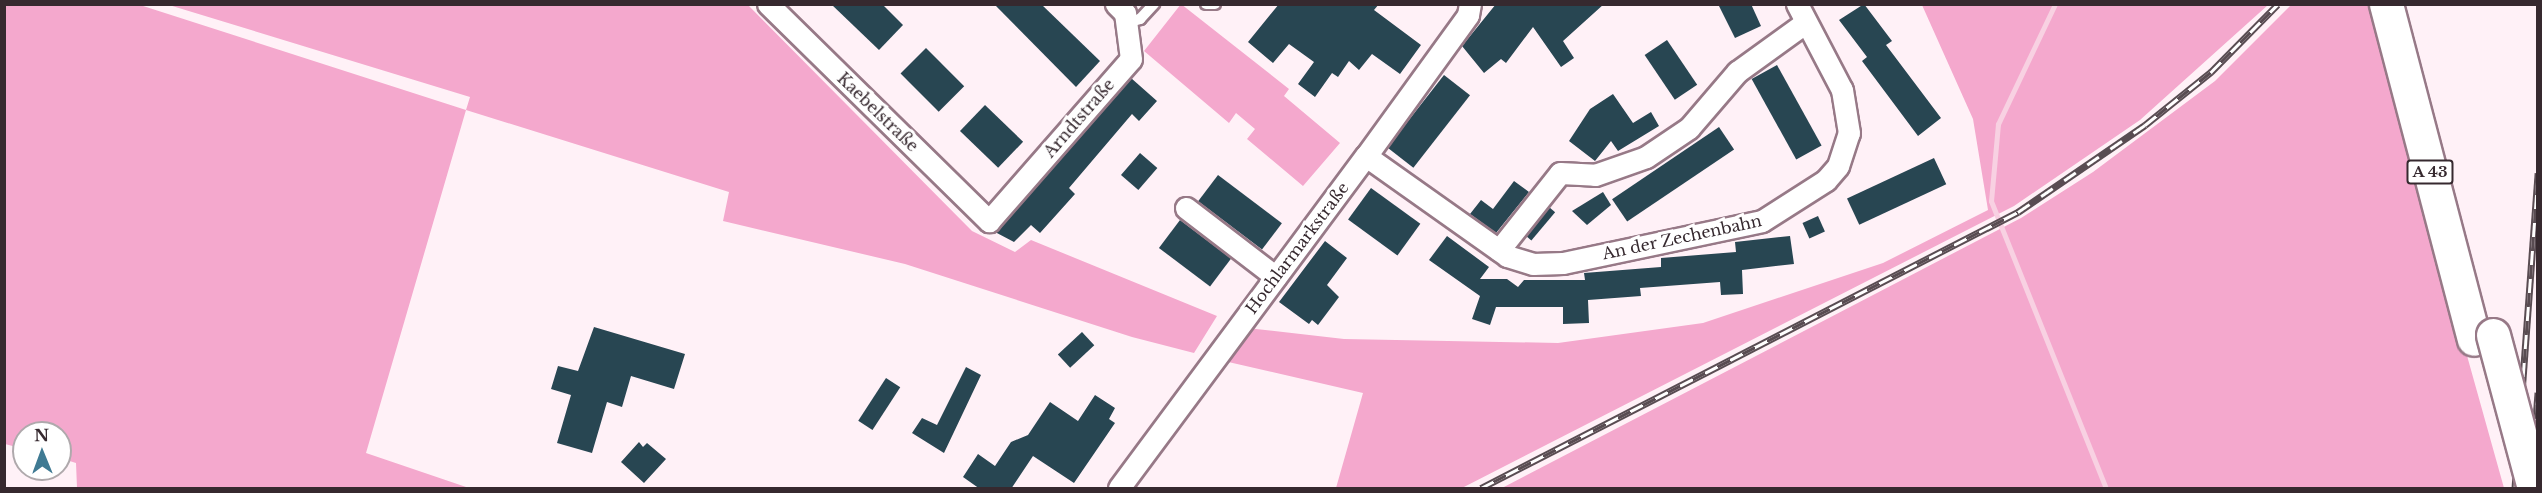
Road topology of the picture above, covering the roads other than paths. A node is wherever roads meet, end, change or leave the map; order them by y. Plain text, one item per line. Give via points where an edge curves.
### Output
1 (768, 4) edge
2 (1154, 4) edge
3 (1206, 4) edge
4 (1215, 4) edge
5 (1470, 4) edge
6 (2386, 4) edge
7 (2403, 4) edge
8 (1802, 13) edge
9 (1121, 14) edge
10 (1366, 156) junction
11 (1186, 208) dead end
12 (989, 221) joint
13 (1499, 250) junction
14 (1276, 277) junction
15 (2483, 337) junction
16 (1119, 489) edge
17 (2517, 489) edge
18 (2534, 489) edge

1 - 12 street, Kaebelstraße
2 - 9 lane via 1140,19
3 - 4 lane
5 - 10 street, Hochlarmarkstraße via 1468,15
6 - 15 highway, A 43
7 - 15 highway, A 43
8 - 13 street via 1737,72 1689,128 1646,158 1595,176 1560,173
8 - 13 street, An der Zechenbahn via 1842,90 1850,123 1838,166 1809,194 1762,221 1563,263 1519,262
9 - 12 street, Arndtstraße via 1131,59
10 - 13 street, An der Zechenbahn
10 - 14 street, Hochlarmarkstraße
11 - 14 street
14 - 16 street, Hochlarmarkstraße
15 - 17 highway, A 43
15 - 18 highway, A 43, bridge

